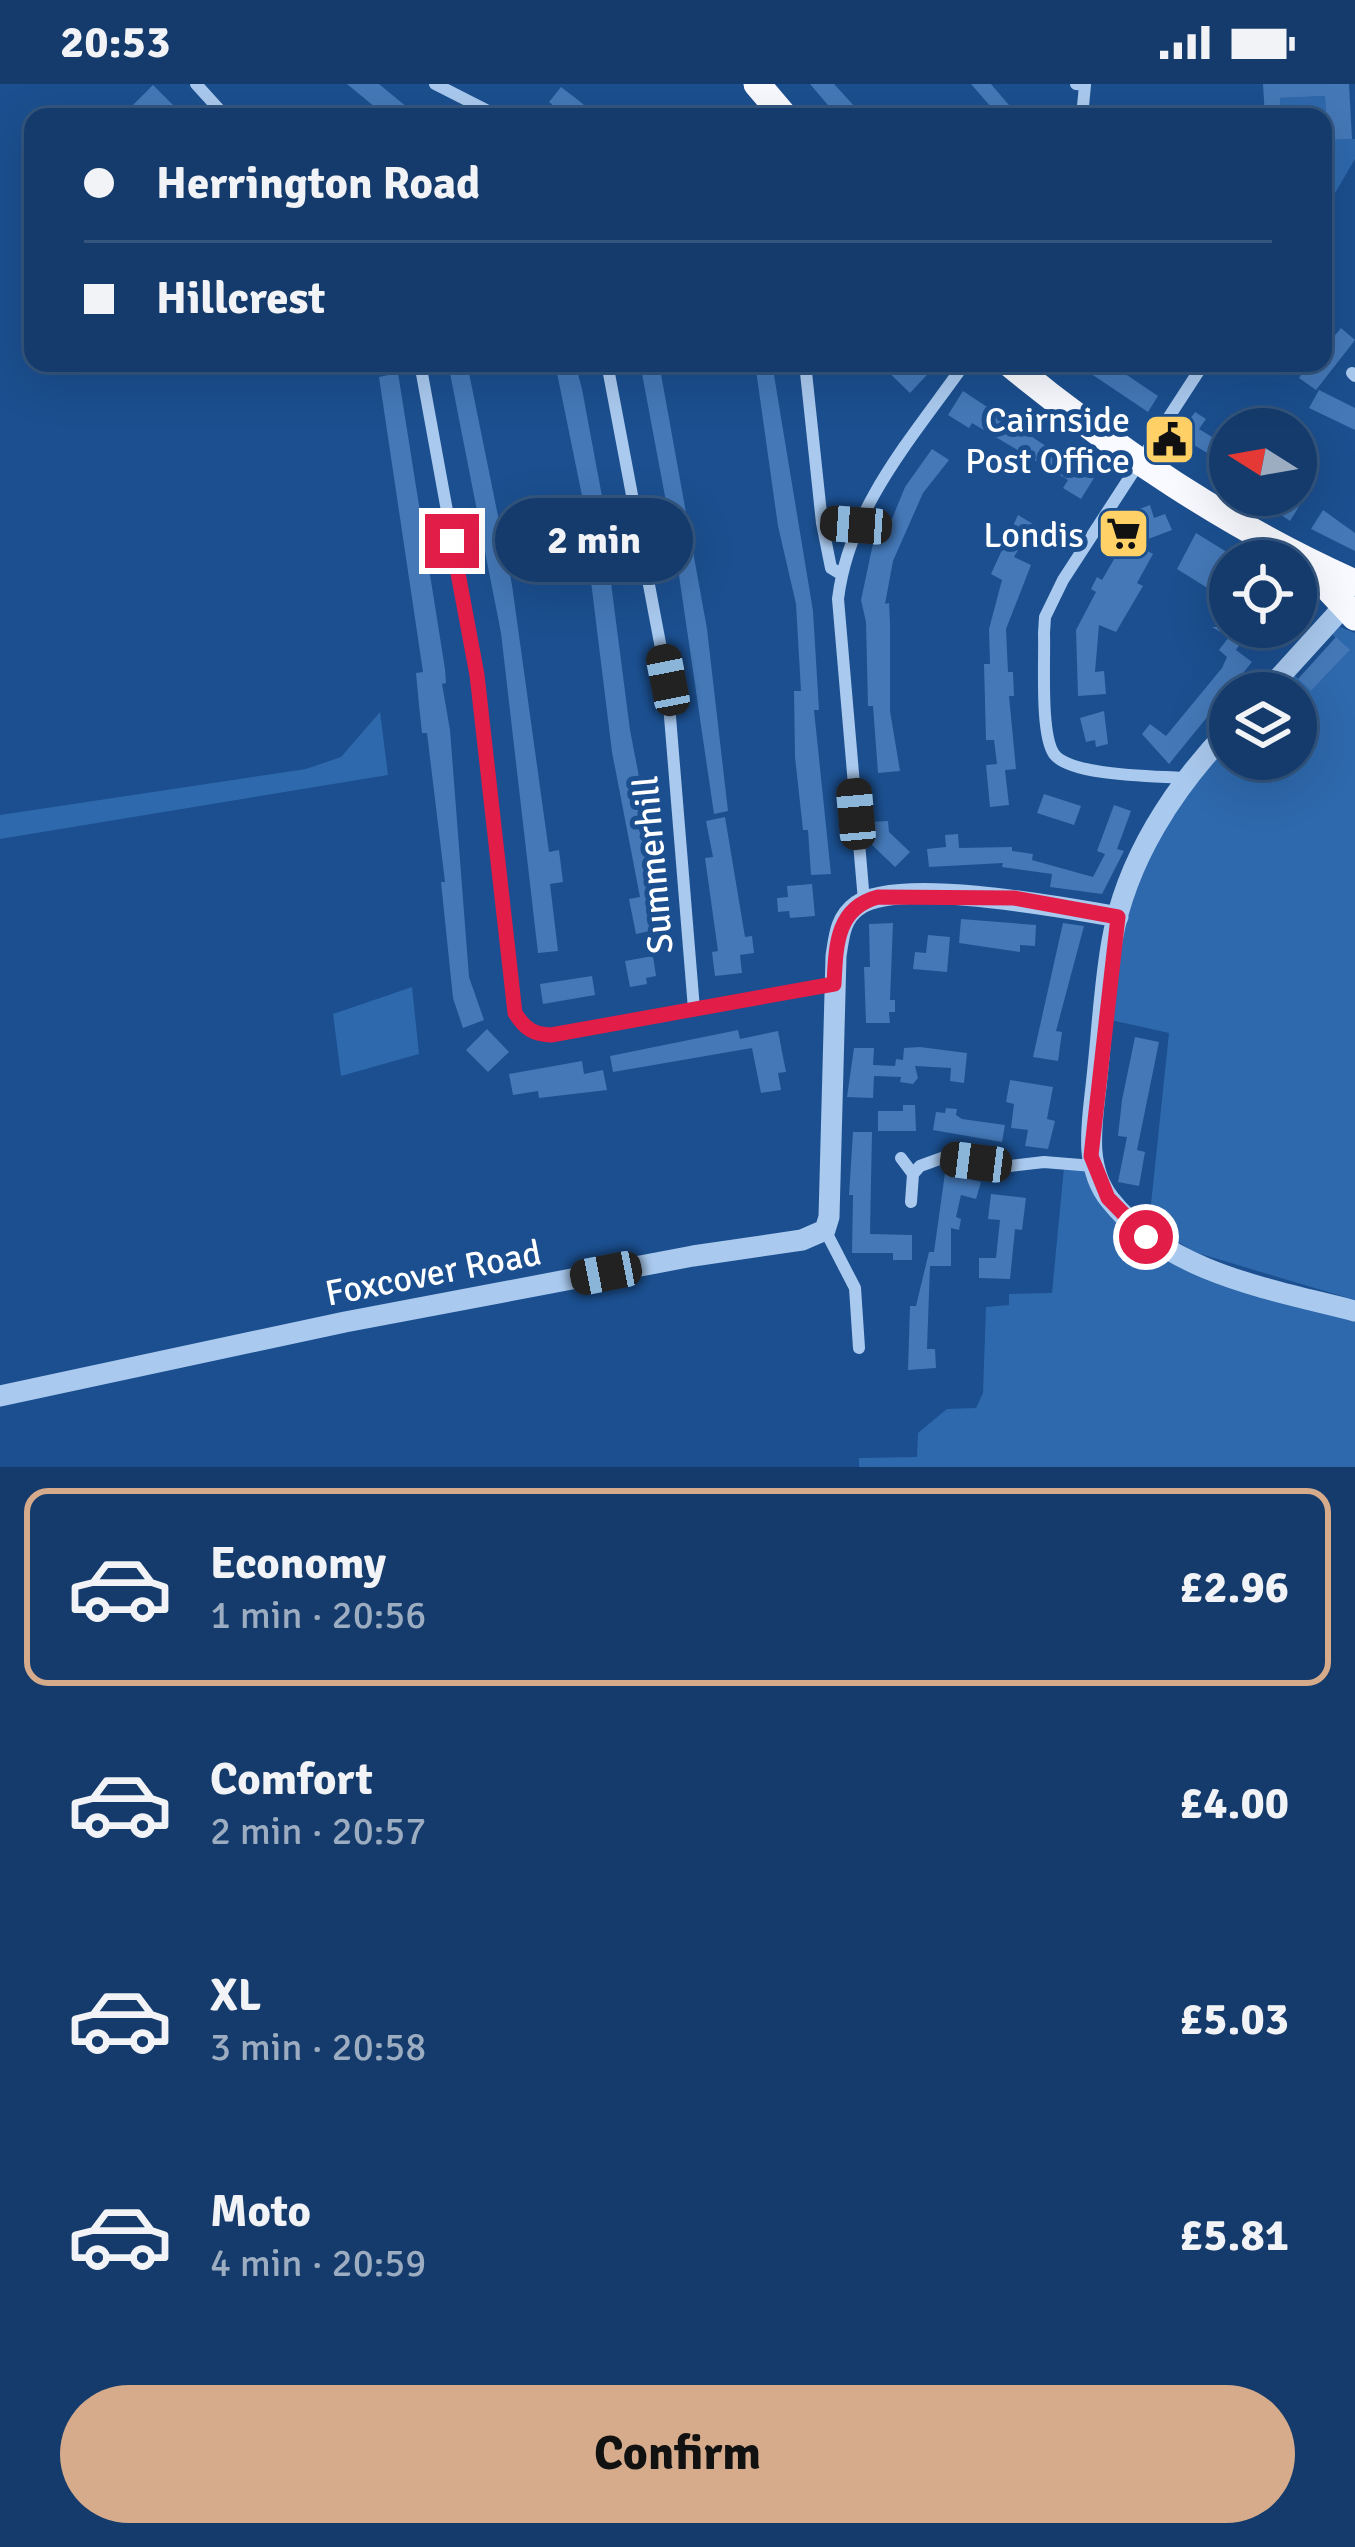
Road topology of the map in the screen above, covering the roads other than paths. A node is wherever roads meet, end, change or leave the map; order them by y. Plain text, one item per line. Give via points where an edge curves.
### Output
1 (196, 84) edge
2 (436, 84) edge
3 (757, 84) edge
4 (218, 108) edge
5 (483, 108) edge
6 (777, 108) edge
7 (422, 372) edge
8 (609, 372) edge
9 (806, 372) edge
10 (959, 372) edge
11 (1021, 372) edge
12 (1198, 372) edge
13 (1139, 458) junction
14 (822, 523) junction
15 (856, 525) junction
16 (841, 574) junction
17 (1353, 600) edge
18 (1285, 672) edge
19 (1209, 750) edge
20 (1182, 778) junction
21 (864, 901) junction
22 (1118, 917) junction
23 (834, 984) junction
24 (694, 1009) junction
25 (901, 1158) dead end
26 (1093, 1166) junction
27 (913, 1174) junction
28 (911, 1202) dead end
29 (825, 1230) junction
30 (1355, 1311) edge
31 (859, 1348) dead end
32 (0, 1396) edge

1 - 4 street
2 - 5 street
3 - 6 highway
7 - 24 street via 477,675 515,1013 536,1034
8 - 24 street, Summerhill via 668,680
9 - 14 street
10 - 15 street
11 - 13 highway
12 - 13 street
13 - 17 highway
13 - 20 street via 1045,617 1048,740 1056,757 1076,768
14 - 15 street
14 - 16 street via 831,568
15 - 16 street
16 - 21 street
17 - 18 street
19 - 20 street
20 - 22 street
21 - 22 street via 1014,898
21 - 23 street via 844,920
22 - 26 street
23 - 24 street
23 - 29 street
25 - 27 street
26 - 27 street via 943,1157
26 - 30 street via 1108,1198 1170,1251
27 - 28 street
29 - 31 street via 856,1288
29 - 32 street, Foxcover Road

